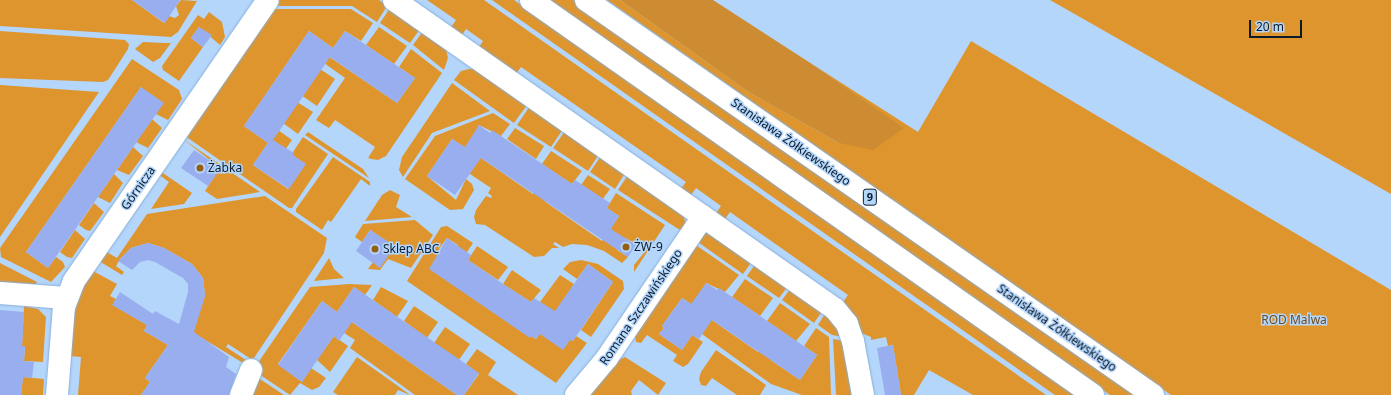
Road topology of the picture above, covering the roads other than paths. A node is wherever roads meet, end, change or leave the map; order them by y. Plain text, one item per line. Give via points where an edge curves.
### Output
1 (268, 0) edge
2 (394, 0) edge
3 (531, 0) edge
4 (586, 0) edge
5 (703, 217) junction
6 (0, 293) edge
7 (66, 298) junction
8 (251, 370) dead end
9 (57, 395) edge
10 (241, 395) edge
11 (576, 395) edge
12 (863, 395) edge
13 (1093, 395) edge
14 (1153, 395) edge

1 - 7 main road, Górnicza via 79,272
2 - 5 main road
3 - 13 main road
4 - 14 main road, Stanisława Żółkiewskiego / 9
5 - 11 main road, Romana Szczawińskiego via 596,373
5 - 12 main road via 835,309 850,331
6 - 7 main road
7 - 9 main road, Górnicza
8 - 10 main road

